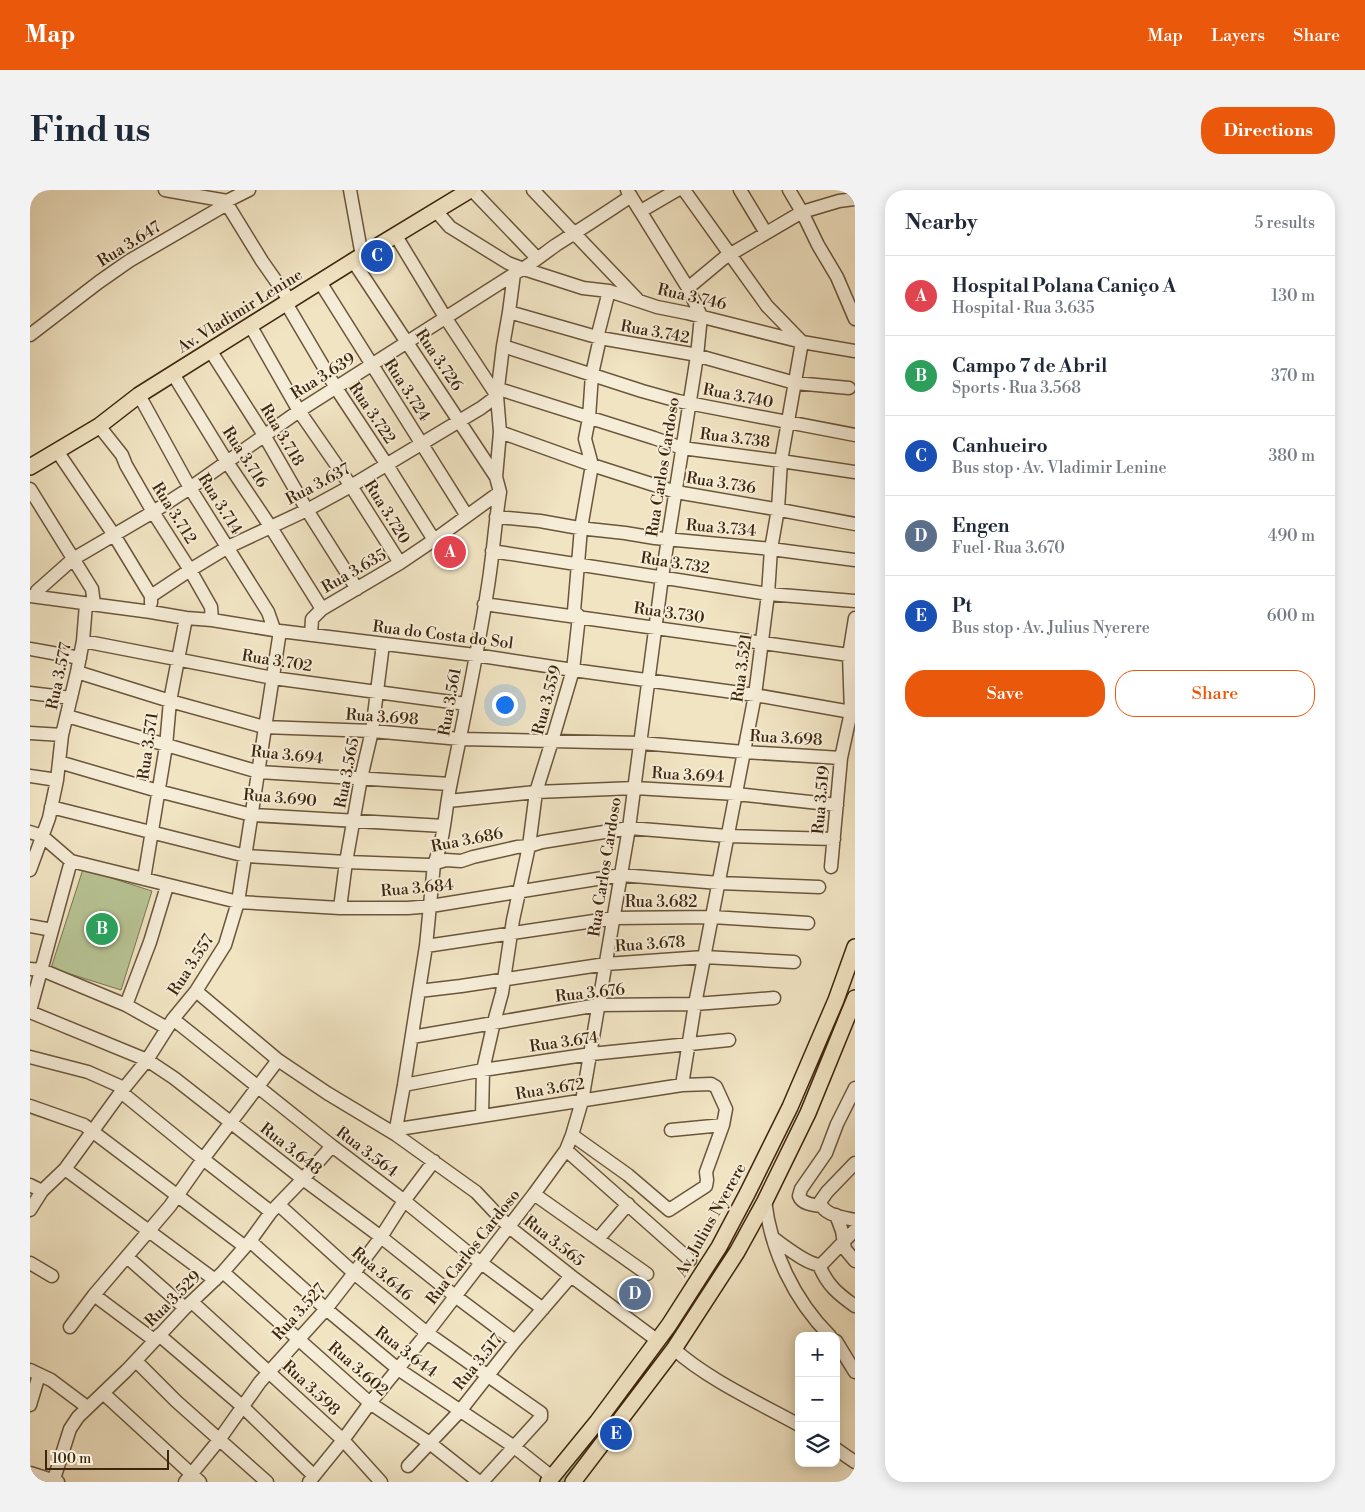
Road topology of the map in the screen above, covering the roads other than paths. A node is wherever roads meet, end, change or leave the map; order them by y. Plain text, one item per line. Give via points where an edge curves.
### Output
1 (164, 190) edge
2 (249, 190) edge
3 (350, 190) edge
4 (471, 190) edge
5 (533, 190) edge
6 (677, 190) edge
7 (684, 190) edge
8 (740, 190) edge
9 (789, 190) edge
10 (629, 193) edge
11 (851, 196) edge
12 (227, 203) junction
13 (436, 211) junction
14 (641, 211) junction
15 (802, 212) junction
16 (574, 233) junction
17 (766, 233) junction
18 (396, 236) junction
19 (730, 255) junction
20 (537, 258) junction
21 (357, 259) junction
22 (519, 271) junction
23 (320, 282) junction
24 (688, 288) junction
25 (609, 291) junction
26 (639, 300) junction
27 (288, 302) junction
28 (509, 312) junction
29 (701, 316) junction
30 (445, 317) junction
31 (855, 320) edge
32 (250, 325) junction
33 (30, 335) edge
34 (600, 338) junction
35 (407, 342) junction
36 (802, 342) junction
37 (503, 346) junction
38 (210, 350) junction
39 (855, 351) edge
40 (697, 356) junction
41 (372, 365) junction
42 (173, 374) junction
43 (592, 374) junction
44 (796, 383) junction
45 (336, 388) junction
46 (849, 388) dead end
47 (498, 392) junction
48 (139, 395) junction
49 (689, 403) junction
50 (299, 411) junction
51 (589, 418) junction
52 (460, 421) junction
53 (787, 422) junction
54 (99, 426) junction
55 (500, 432) junction
56 (264, 435) junction
57 (855, 435) edge
58 (423, 444) junction
59 (682, 448) junction
60 (57, 451) junction
61 (781, 461) junction
62 (227, 462) junction
63 (387, 465) junction
64 (592, 465) junction
65 (30, 467) edge
66 (855, 472) edge
67 (496, 477) junction
68 (351, 486) junction
69 (190, 488) junction
70 (30, 489) edge
71 (500, 492) junction
72 (676, 492) junction
73 (778, 509) junction
74 (307, 510) junction
75 (153, 512) junction
76 (467, 516) junction
77 (496, 517) junction
78 (855, 524) edge
79 (270, 526) junction
80 (581, 528) junction
81 (114, 535) junction
82 (434, 540) junction
83 (668, 540) junction
84 (228, 547) junction
85 (771, 550) junction
86 (492, 551) junction
87 (73, 559) junction
88 (855, 560) edge
89 (400, 563) junction
90 (578, 565) junction
91 (190, 570) junction
92 (662, 577) junction
93 (357, 589) junction
94 (33, 591) edge
95 (768, 594) junction
96 (151, 596) junction
97 (855, 601) edge
98 (90, 604) junction
99 (484, 604) junction
100 (322, 609) junction
101 (151, 612) junction
102 (579, 616) junction
103 (186, 618) junction
104 (855, 618) edge
105 (212, 620) junction
106 (656, 627) junction
107 (277, 630) junction
108 (311, 634) junction
109 (83, 641) junction
110 (762, 642) junction
111 (383, 644) junction
112 (30, 649) edge
113 (475, 654) junction
114 (849, 656) junction
115 (80, 658) junction
116 (179, 660) junction
117 (572, 670) junction
118 (77, 672) junction
119 (273, 678) junction
120 (649, 680) junction
121 (377, 692) junction
122 (30, 693) edge
123 (755, 695) junction
124 (71, 698) junction
125 (170, 701) junction
126 (466, 704) junction
127 (851, 712) junction
128 (67, 716) junction
129 (264, 727) junction
130 (372, 731) junction
131 (30, 733) edge
132 (62, 735) junction
133 (460, 739) junction
134 (552, 741) junction
135 (640, 743) junction
136 (166, 746) junction
137 (744, 752) junction
138 (841, 758) junction
139 (59, 762) junction
140 (259, 772) junction
141 (30, 776) edge
142 (361, 778) junction
143 (57, 780) junction
144 (450, 784) junction
145 (635, 788) junction
146 (158, 791) junction
147 (536, 792) junction
148 (736, 794) junction
149 (448, 801) junction
150 (836, 805) junction
151 (51, 807) junction
152 (252, 815) junction
153 (354, 820) junction
154 (444, 826) junction
155 (629, 828) junction
156 (151, 831) junction
157 (36, 834) edge
158 (727, 836) junction
159 (834, 839) junction
160 (529, 846) junction
161 (246, 856) junction
162 (71, 861) junction
163 (346, 862) junction
164 (434, 864) junction
165 (830, 867) dead end
166 (30, 870) edge
167 (621, 875) junction
168 (144, 879) junction
169 (719, 883) junction
170 (167, 886) junction
171 (819, 887) dead end
172 (518, 891) junction
173 (238, 902) junction
174 (431, 906) junction
175 (340, 908) junction
176 (614, 918) junction
177 (712, 918) junction
178 (808, 923) dead end
179 (30, 926) edge
180 (52, 930) junction
181 (510, 934) junction
182 (426, 946) junction
183 (855, 947) edge
184 (704, 957) junction
185 (794, 962) dead end
186 (606, 964) junction
187 (36, 970) edge
188 (504, 980) junction
189 (196, 990) junction
190 (419, 991) junction
191 (774, 998) dead end
192 (855, 998) edge
193 (695, 1004) junction
194 (126, 1005) junction
195 (598, 1005) junction
196 (30, 1011) edge
197 (494, 1022) junction
198 (170, 1024) junction
199 (412, 1037) junction
200 (729, 1040) dead end
201 (688, 1044) junction
202 (591, 1054) junction
203 (30, 1057) edge
204 (147, 1060) junction
205 (278, 1060) junction
206 (483, 1070) junction
207 (404, 1085) junction
208 (682, 1086) junction
209 (259, 1087) junction
210 (123, 1090) junction
211 (854, 1094) edge
212 (582, 1101) junction
213 (30, 1106) edge
214 (482, 1116) junction
215 (231, 1123) junction
216 (723, 1125) junction
217 (670, 1130) dead end
218 (93, 1131) junction
219 (395, 1134) junction
220 (572, 1135) junction
221 (332, 1146) junction
222 (566, 1150) junction
223 (203, 1159) junction
224 (434, 1161) junction
225 (855, 1163) edge
226 (66, 1169) junction
227 (303, 1180) junction
228 (36, 1188) edge
229 (534, 1194) junction
230 (178, 1195) junction
231 (404, 1200) junction
232 (765, 1201) junction
233 (628, 1204) junction
234 (821, 1206) junction
235 (275, 1208) junction
236 (30, 1210) edge
237 (836, 1215) junction
238 (855, 1220) edge
239 (509, 1227) junction
240 (150, 1230) junction
241 (855, 1230) edge
242 (381, 1237) junction
243 (773, 1238) junction
244 (598, 1239) junction
245 (844, 1242) junction
246 (247, 1243) junction
247 (127, 1257) junction
248 (690, 1260) dead end
249 (855, 1261) edge
250 (481, 1263) junction
251 (30, 1264) edge
252 (819, 1265) junction
253 (354, 1273) junction
254 (646, 1274) dead end
255 (52, 1276) dead end
256 (219, 1276) junction
257 (571, 1276) junction
258 (94, 1295) junction
259 (455, 1296) junction
260 (188, 1305) junction
261 (855, 1306) edge
262 (326, 1309) junction
263 (543, 1309) junction
264 (669, 1326) junction
265 (70, 1328) dead end
266 (826, 1332) edge
267 (427, 1333) junction
268 (684, 1335) junction
269 (157, 1337) junction
270 (298, 1338) junction
271 (658, 1341) junction
272 (515, 1342) junction
273 (840, 1345) edge
274 (674, 1349) junction
275 (851, 1355) edge
276 (136, 1361) junction
277 (398, 1369) junction
278 (269, 1371) junction
279 (35, 1372) edge
280 (855, 1372) edge
281 (487, 1375) junction
282 (103, 1393) junction
283 (370, 1403) junction
284 (30, 1405) edge
285 (242, 1406) junction
286 (87, 1407) junction
287 (460, 1410) junction
288 (795, 1424) edge
289 (219, 1440) junction
290 (343, 1440) junction
291 (431, 1444) junction
292 (513, 1446) junction
293 (840, 1452) edge
294 (855, 1462) edge
295 (408, 1466) dead end
296 (30, 1473) edge
297 (311, 1479) edge
298 (192, 1480) edge
299 (550, 1480) edge
300 (55, 1482) edge
301 (267, 1482) edge
302 (381, 1482) edge
303 (481, 1482) edge
304 (573, 1482) edge

1 - 12 street
2 - 12 street, Rua 3.647
3 - 21 street
4 - 13 main road, Av. Vladimir Lenine
4 - 20 street
5 - 16 street
6 - 14 street
7 - 19 street
8 - 17 street
9 - 15 street
10 - 14 street
10 - 16 street, Rua 3.639
11 - 15 street
12 - 27 street, Rua 3.722
12 - 33 street, Rua 3.647 via 129,261
13 - 18 main road, Av. Vladimir Lenine
13 - 22 street, Rua 3.746 via 450,227
14 - 24 street
15 - 17 street
15 - 31 street via 837,277
16 - 20 street, Rua 3.639
16 - 26 street
17 - 19 street
18 - 21 main road, Av. Vladimir Lenine
18 - 30 street
19 - 24 street
19 - 36 street via 767,306
20 - 22 street, Rua 3.639
21 - 23 main road, Av. Vladimir Lenine
21 - 35 street, Rua 3.726
22 - 25 street, Rua 3.746 via 586,289
22 - 28 street, Rua 3.561
22 - 30 street, Rua 3.639
23 - 27 main road, Av. Vladimir Lenine
23 - 41 street, Rua 3.724
24 - 29 street
25 - 26 street, Rua 3.746
25 - 34 street, Rua 3.559 via 598,334
26 - 29 street, Rua 3.746
27 - 32 main road, Av. Vladimir Lenine
27 - 45 street, Rua 3.722
28 - 34 street, Rua 3.742
28 - 37 street, Rua 3.561
29 - 36 street, Rua 3.746
29 - 40 street, Rua Carlos Cardoso
30 - 35 street, Rua 3.639
30 - 47 street
32 - 38 main road, Av. Vladimir Lenine
32 - 50 street, Rua 3.720
34 - 40 street, Rua 3.742
34 - 43 street, Rua 3.559
35 - 41 street, Rua 3.639
35 - 52 street, Rua 3.726
36 - 39 street, Rua 3.746
36 - 44 street, Rua 3.521
37 - 43 street, Rua 3.740
37 - 47 street, Rua 3.561
38 - 42 main road, Av. Vladimir Lenine
38 - 56 street, Rua 3.718
40 - 44 street, Rua 3.742
40 - 49 street, Rua Carlos Cardoso
41 - 45 street, Rua 3.639
41 - 58 street, Rua 3.724
42 - 48 main road, Av. Vladimir Lenine
42 - 62 street, Rua 3.716
43 - 49 street, Rua 3.740
43 - 51 street, Rua 3.559
44 - 46 street, Rua 3.742
44 - 53 street, Rua 3.521
45 - 50 street, Rua 3.639
45 - 63 street, Rua 3.722
47 - 51 street, Rua 3.738
47 - 52 street, Rua 3.637
47 - 55 street, Rua 3.561
48 - 54 main road, Av. Vladimir Lenine
48 - 69 street, Rua 3.714
49 - 53 street, Rua 3.740
49 - 59 street, Rua Carlos Cardoso
50 - 56 street, Rua 3.639
50 - 68 street, Rua 3.720
51 - 59 street, Rua 3.738
51 - 64 street, Rua 3.559 via 585,439
52 - 58 street, Rua 3.637
52 - 67 street, Rua 3.726
53 - 57 street, Rua 3.740
53 - 61 street, Rua 3.521
54 - 60 main road, Av. Vladimir Lenine
54 - 75 street, Rua 3.712 via 122,455
55 - 64 street, Rua 3.736
55 - 67 street, Rua 3.561
56 - 62 street, Rua 3.639
56 - 74 street, Rua 3.718
58 - 63 street, Rua 3.637
58 - 76 street, Rua 3.724
59 - 61 street, Rua 3.738
59 - 72 street, Rua Carlos Cardoso
60 - 65 main road, Av. Vladimir Lenine
60 - 81 street
61 - 66 street, Rua 3.738
61 - 73 street, Rua 3.521
62 - 69 street, Rua 3.639
62 - 79 street, Rua 3.716
63 - 68 street, Rua 3.637
63 - 82 street, Rua 3.722
64 - 72 street, Rua 3.736
64 - 80 street, Rua 3.559
67 - 71 street, Rua 3.561
68 - 74 street, Rua 3.637
68 - 89 street, Rua 3.720
69 - 75 street, Rua 3.639
69 - 84 street, Rua 3.714
70 - 87 street
71 - 76 street, Rua 3.635
71 - 77 street, Rua 3.561
72 - 73 street, Rua 3.736
72 - 83 street, Rua Carlos Cardoso
73 - 78 street, Rua 3.736
73 - 85 street, Rua 3.521
74 - 79 street, Rua 3.637
74 - 93 street, Rua 3.718
75 - 81 street, Rua 3.639
75 - 91 street, Rua 3.712
76 - 82 street, Rua 3.635
77 - 80 street, Rua 3.734
77 - 86 street, Rua 3.561
79 - 84 street, Rua 3.637
79 - 100 street, Rua 3.716
80 - 83 street, Rua 3.734
80 - 90 street, Rua 3.559
81 - 87 street, Rua 3.639
81 - 96 street
82 - 89 street, Rua 3.635
83 - 85 street, Rua 3.734
83 - 92 street, Rua Carlos Cardoso
84 - 91 street, Rua 3.637
84 - 107 street, Rua 3.714
85 - 88 street, Rua 3.734
85 - 95 street, Rua 3.521
86 - 90 street, Rua 3.732
86 - 99 street, Rua 3.561
87 - 94 street, Rua 3.639
87 - 98 street via 92,590
89 - 93 street, Rua 3.635
90 - 92 street, Rua 3.732
90 - 102 street, Rua 3.559 via 574,611
91 - 96 street, Rua 3.637
91 - 105 street, Rua 3.712 via 211,607
92 - 95 street, Rua 3.732
92 - 106 street, Rua Carlos Cardoso
93 - 100 street, Rua 3.635
94 - 98 street, Rua do Costa do Sol
95 - 97 street, Rua 3.732
95 - 110 street, Rua 3.521
96 - 101 street
98 - 101 street, Rua do Costa do Sol
98 - 109 street, Rua 3.577
99 - 102 street, Rua 3.730
99 - 113 street, Rua 3.561
100 - 108 street, Rua 3.635 via 312,619
101 - 103 street, Rua do Costa do Sol
102 - 106 street, Rua 3.730
102 - 117 street, Rua 3.559
103 - 105 street, Rua do Costa do Sol
103 - 116 street, Rua 3.571
104 - 114 street, Rua 3.519
105 - 107 street, Rua do Costa do Sol
106 - 110 street, Rua 3.730
106 - 120 street, Rua Carlos Cardoso
107 - 108 street, Rua do Costa do Sol
107 - 119 street, Rua 3.557
108 - 111 street, Rua do Costa do Sol
109 - 115 street, Rua 3.577
109 - 116 street, Rua 3.702
110 - 114 street, Rua 3.730
110 - 123 street, Rua 3.521
111 - 113 street, Rua do Costa do Sol
111 - 121 street, Rua 3.565
112 - 115 street
113 - 117 street, Rua do Costa do Sol
113 - 126 street, Rua 3.561
114 - 127 street, Rua 3.519
115 - 118 street, Rua 3.577
116 - 119 street, Rua 3.702
116 - 125 street, Rua 3.571
117 - 120 street, Rua do Costa do Sol
117 - 134 street, Rua 3.559
118 - 124 street, Rua 3.577
118 - 125 street, Rua 3.698
119 - 121 street, Rua 3.702
119 - 129 street, Rua 3.557
120 - 123 street, Rua do Costa do Sol
120 - 135 street, Rua Carlos Cardoso
121 - 126 street, Rua 3.702
121 - 130 street, Rua 3.565
122 - 124 street
123 - 127 street, Rua do Costa do Sol
123 - 137 street, Rua 3.521
124 - 128 street, Rua 3.577
125 - 129 street, Rua 3.698
125 - 136 street, Rua 3.571
126 - 133 street, Rua 3.561
127 - 138 street, Rua 3.519
128 - 132 street, Rua 3.577
128 - 136 street, Rua 3.694
129 - 130 street, Rua 3.698
129 - 140 street, Rua 3.557
130 - 133 street, Rua 3.698
130 - 142 street, Rua 3.565
131 - 132 street
132 - 139 street, Rua 3.577
133 - 134 street, Rua 3.698
133 - 144 street, Rua 3.561
134 - 135 street, Rua 3.698
134 - 147 street, Rua 3.559
135 - 137 street, Rua 3.698
135 - 145 street, Rua Carlos Cardoso
136 - 140 street, Rua 3.694
136 - 146 street, Rua 3.571
137 - 138 street, Rua 3.698
137 - 148 street, Rua 3.521
138 - 150 street, Rua 3.519
139 - 143 street, Rua 3.577
139 - 146 street, Rua 3.690
140 - 142 street, Rua 3.694
140 - 152 street, Rua 3.557
141 - 143 street
142 - 144 street, Rua 3.694
142 - 153 street, Rua 3.565
143 - 151 street, Rua 3.577
144 - 149 street, Rua 3.561
145 - 147 street, Rua 3.694
145 - 148 street, Rua 3.694
145 - 155 street, Rua Carlos Cardoso
146 - 152 street, Rua 3.690
146 - 156 street, Rua 3.571
147 - 149 street, Rua 3.694
147 - 160 street, Rua 3.559
148 - 150 street, Rua 3.694
148 - 158 street, Rua 3.521
149 - 154 street, Rua 3.561
150 - 159 street, Rua 3.519
151 - 156 street, Rua 3.686
151 - 157 street, Rua 3.577 via 49,818
152 - 153 street, Rua 3.690
152 - 161 street, Rua 3.557
153 - 154 street, Rua 3.690
153 - 163 street, Rua 3.565
154 - 164 street, Rua 3.561
155 - 158 street, Rua 3.686
155 - 160 street, Rua 3.686
155 - 167 street, Rua Carlos Cardoso
156 - 161 street, Rua 3.686
156 - 168 street, Rua 3.571
157 - 162 street, Rua 3.684
157 - 166 street, Rua 3.577
158 - 159 street, Rua 3.686
158 - 169 street, Rua 3.521
159 - 165 street, Rua 3.519
160 - 164 street, Rua 3.686 via 461,862 446,860
160 - 172 street, Rua 3.559
161 - 163 street, Rua 3.686
161 - 173 street, Rua 3.557
162 - 168 street, Rua 3.684
162 - 180 street
163 - 164 street, Rua 3.686
163 - 175 street, Rua 3.565
164 - 174 street, Rua 3.561
167 - 169 street, Rua 3.684
167 - 172 street, Rua 3.684
167 - 176 street, Rua Carlos Cardoso
168 - 170 street, Rua 3.684
169 - 171 street, Rua 3.684
169 - 177 street, Rua 3.521
170 - 173 street, Rua 3.684
170 - 194 street
172 - 174 street, Rua 3.684
172 - 181 street, Rua 3.559
173 - 175 street, Rua 3.684
173 - 189 street, Rua 3.557 via 226,945
174 - 175 street, Rua 3.684
174 - 182 street, Rua 3.561
176 - 177 street, Rua 3.682
176 - 181 street, Rua 3.682
176 - 186 street, Rua Carlos Cardoso
177 - 178 street, Rua 3.682
177 - 184 street, Rua 3.521
179 - 180 street
180 - 187 street
181 - 182 street, Rua 3.682
181 - 188 street, Rua 3.559
182 - 190 street, Rua 3.561
183 - 264 main road, Av. Julius Nyerere via 786,1116 719,1247
184 - 185 street, Rua 3.678
184 - 186 street, Rua 3.678
184 - 193 street, Rua 3.521
186 - 188 street, Rua 3.678
186 - 195 street, Rua Carlos Cardoso
187 - 194 street, Rua 3.564
187 - 196 street
188 - 190 street, Rua 3.678
188 - 197 street, Rua 3.559
189 - 198 street, Rua 3.557
189 - 205 street, Rua 3.565
190 - 199 street, Rua 3.561
191 - 193 street, Rua 3.676
192 - 232 main road via 808,1114
193 - 195 street, Rua 3.676
193 - 201 street, Rua 3.521
194 - 198 street, Rua 3.564
195 - 197 street, Rua 3.676
195 - 202 street, Rua Carlos Cardoso
196 - 204 street, Rua 3.648
197 - 199 street, Rua 3.676
197 - 206 street, Rua 3.559
198 - 204 street, Rua 3.557
198 - 209 street, Rua 3.564
199 - 207 street, Rua 3.561
200 - 201 street, Rua 3.674
201 - 202 street, Rua 3.674
201 - 208 street, Rua 3.521
202 - 206 street, Rua 3.674
202 - 212 street, Rua Carlos Cardoso
203 - 210 street, Rua 3.646 via 87,1072
204 - 210 street, Rua 3.557
204 - 215 street, Rua 3.648
205 - 209 street
205 - 219 street, Rua 3.565
206 - 207 street, Rua 3.674
206 - 214 street, Rua 3.559
207 - 219 street, Rua 3.561
208 - 212 street, Rua 3.672
208 - 216 street, Rua 3.672 via 711,1084 716,1087 726,1109
209 - 215 street
209 - 221 street, Rua 3.564
210 - 218 street, Rua 3.557
210 - 223 street, Rua 3.646
211 - 234 street via 826,1153 801,1189 799,1196 802,1201
212 - 214 street, Rua 3.672
212 - 220 street, Rua Carlos Cardoso
213 - 218 street, Rua 3.644
214 - 219 street, Rua 3.672 via 405,1128
215 - 223 street
215 - 227 street, Rua 3.648
216 - 217 street
216 - 220 street via 706,1172 706,1186 669,1210 628,1175
218 - 226 street, Rua 3.557
218 - 230 street, Rua 3.644
219 - 224 street, Rua 3.565
220 - 222 street, Rua Carlos Cardoso
221 - 227 street, Rua 3.529
221 - 231 street, Rua 3.564
222 - 229 street, Rua Carlos Cardoso
222 - 233 street
223 - 230 street
223 - 235 street, Rua 3.646
224 - 231 street, Rua 3.527
224 - 239 street, Rua 3.565 via 476,1192
225 - 234 street via 822,1198
226 - 228 street, Rua 3.557
226 - 240 street, Rua 3.602
227 - 235 street, Rua 3.529
227 - 242 street, Rua 3.648
228 - 236 street, Rua 3.557
229 - 239 street, Rua Carlos Cardoso
229 - 244 street
230 - 240 street
230 - 246 street, Rua 3.644
231 - 242 street, Rua 3.527
231 - 250 street, Rua 3.564
232 - 243 street
232 - 268 main road
233 - 244 street
233 - 248 street
234 - 237 street
235 - 246 street, Rua 3.529
235 - 253 street, Rua 3.646
237 - 238 street
237 - 245 street
239 - 250 street, Rua Carlos Cardoso
239 - 257 street, Rua 3.565
240 - 247 street
240 - 256 street, Rua 3.602
241 - 245 street
242 - 253 street, Rua 3.527
242 - 259 street, Rua 3.648
243 - 252 street
243 - 266 street via 795,1291
244 - 254 street
245 - 249 street
245 - 252 street
246 - 256 street, Rua 3.529
246 - 262 street, Rua 3.644
247 - 258 street
247 - 260 street, Rua 3.598
250 - 259 street, Rua Carlos Cardoso
250 - 263 street, Rua 3.564
251 - 255 street
252 - 261 street via 837,1294
253 - 262 street, Rua 3.527
253 - 267 street, Rua 3.646
256 - 260 street, Rua 3.529
256 - 270 street, Rua 3.602
257 - 263 street, Rua 3.517
257 - 271 street, Rua 3.565
258 - 265 street
258 - 269 street
259 - 267 street, Rua Carlos Cardoso
259 - 272 street, Rua 3.648
260 - 269 street, Rua 3.529
260 - 278 street, Rua 3.598
262 - 270 street, Rua 3.527
262 - 277 street, Rua 3.644
263 - 272 street, Rua 3.517
264 - 268 main road
264 - 271 main road, Av. Julius Nyerere
267 - 277 street, Rua Carlos Cardoso
267 - 281 street, Rua 3.646
268 - 274 main road
269 - 276 street, Rua 3.529
269 - 285 street
270 - 278 street, Rua 3.527
270 - 283 street, Rua 3.602
271 - 299 main road, Av. Julius Nyerere
272 - 281 street, Rua 3.517
273 - 275 street
274 - 288 street via 718,1380
274 - 304 main road
275 - 280 street
276 - 282 street, Rua 3.529
276 - 289 street
277 - 283 street, Rua Carlos Cardoso
277 - 287 street, Rua 3.644
278 - 285 street, Rua 3.527
278 - 290 street, Rua 3.598
279 - 284 street
279 - 286 street
281 - 287 street, Rua 3.517
281 - 292 street, Rua 3.646 via 541,1412
282 - 286 street, Rua 3.529
282 - 298 street
283 - 290 street, Rua Carlos Cardoso
283 - 291 street, Rua 3.602
285 - 289 street, Rua 3.527
285 - 297 street
286 - 300 street, Rua 3.529 via 70,1429
287 - 291 street, Rua 3.517
287 - 292 street, Rua 3.644
289 - 298 street, Rua 3.527
289 - 301 street
290 - 297 street, Rua Carlos Cardoso
290 - 302 street, Rua 3.598
291 - 295 street, Rua 3.517
291 - 303 street, Rua 3.602
292 - 299 street, Rua 3.644
292 - 303 street
293 - 294 street
296 - 300 street

